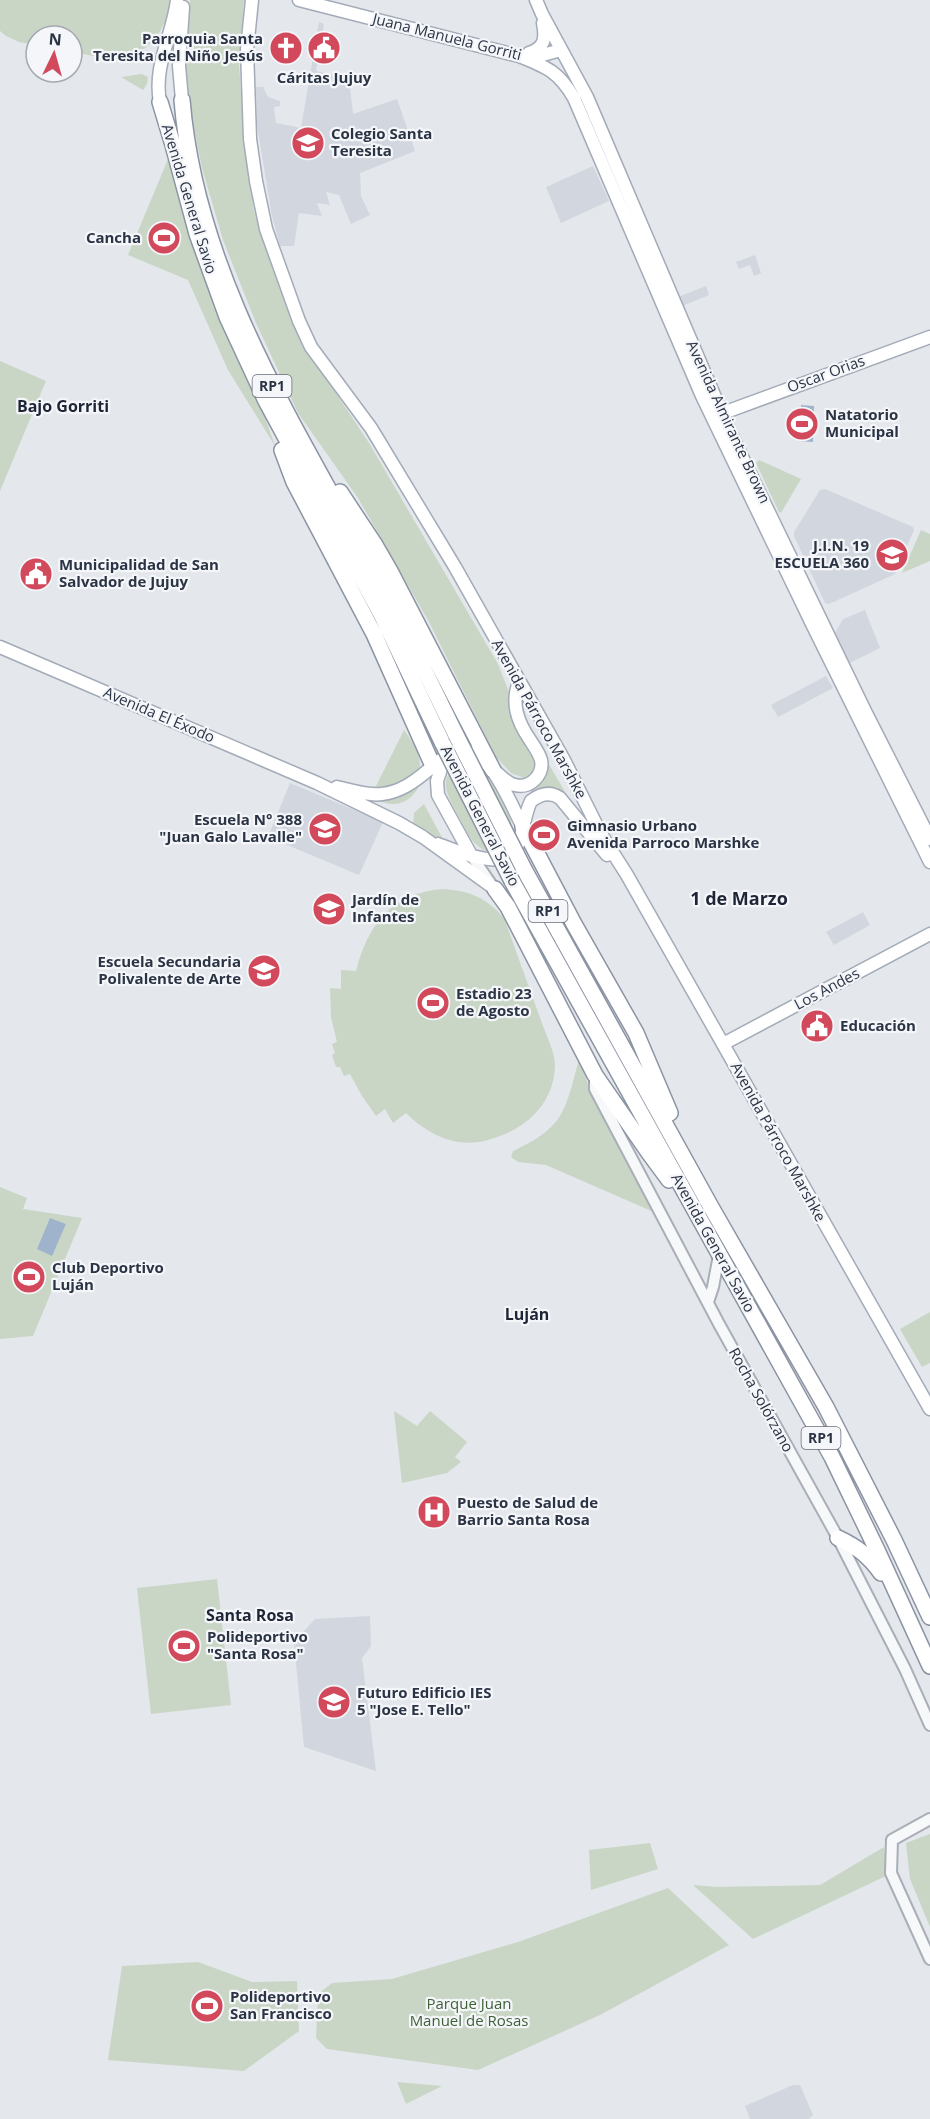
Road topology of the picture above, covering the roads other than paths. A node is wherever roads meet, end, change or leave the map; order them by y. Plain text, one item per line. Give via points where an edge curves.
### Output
1 (252, 0) edge
2 (299, 0) edge
3 (536, 0) edge
4 (180, 4) edge
5 (542, 14) junction
6 (561, 50) junction
7 (519, 56) junction
8 (182, 100) joint
9 (160, 102) joint
10 (930, 337) edge
11 (266, 401) junction
12 (717, 413) junction
13 (297, 431) junction
14 (774, 533) junction
15 (0, 648) edge
16 (408, 654) junction
17 (519, 682) junction
18 (438, 769) junction
19 (494, 770) junction
20 (317, 783) junction
21 (523, 827) junction
22 (423, 837) junction
23 (930, 838) edge
24 (471, 855) junction
25 (930, 862) edge
26 (627, 875) junction
27 (495, 889) junction
28 (930, 934) edge
29 (723, 1044) junction
30 (595, 1075) junction
31 (711, 1207) junction
32 (699, 1217) junction
33 (719, 1255) junction
34 (708, 1302) junction
35 (930, 1409) edge
36 (838, 1538) junction
37 (900, 1600) junction
38 (930, 1617) edge
39 (930, 1666) edge
40 (930, 1725) edge
41 (930, 1819) edge
42 (930, 1959) edge

1 - 17 main road, Avenida Párroco Marshke via 248,49 250,140 266,229 296,314 311,347 371,428
2 - 7 main road, Juana Manuela Gorriti
3 - 5 main road, Avenida Almirante Brown
4 - 8 main road, Avenida General Savio / RP1
4 - 9 main road, Avenida General Savio / RP1 via 159,69
5 - 6 main road, Avenida Almirante Brown
5 - 7 main road via 546,35 543,44 537,51
6 - 7 main road, Juana Manuela Gorriti
6 - 12 main road, Avenida Almirante Brown via 587,97
7 - 12 main road, Avenida Almirante Brown via 556,73 574,99
8 - 13 highway, Avenida General Savio / RP1 via 191,172 214,249 248,337
9 - 11 highway, Avenida General Savio / RP1 via 196,234 227,317
10 - 12 main road, Oscar Orias
11 - 16 highway, Avenida General Savio / RP1
11 - 18 highway via 294,482 374,634
12 - 14 main road, Avenida Almirante Brown via 729,430
13 - 16 highway, Avenida General Savio / RP1 via 371,565
13 - 19 highway via 375,545
14 - 23 main road, Avenida Almirante Brown
14 - 25 main road, Avenida Almirante Brown
15 - 20 main road, Avenida El Éxodo
16 - 31 highway, Avenida General Savio / RP1, bridge
16 - 32 highway, Avenida General Savio / RP1, bridge via 443,744 512,881
17 - 19 main road via 514,703 519,721 540,758 541,770 534,781 521,786 511,784
17 - 26 main road, Avenida Párroco Marshke
18 - 19 main road via 453,752 466,750
18 - 20 main road, Avenida El Éxodo via 412,784 381,794
18 - 24 main road via 438,795
19 - 21 main road
20 - 22 main road, Avenida El Éxodo
21 - 24 main road, Avenida El Éxodo via 516,849 507,856 489,860
21 - 26 main road via 531,801 547,794 557,796
21 - 31 highway via 636,1033
22 - 24 main road, Avenida El Éxodo
22 - 27 main road, Avenida El Éxodo
24 - 27 street
26 - 29 main road, Avenida Párroco Marshke
27 - 30 highway
28 - 29 main road, Los Andes
29 - 35 main road, Avenida Párroco Marshke
30 - 32 highway
30 - 34 street, Rocha Solórzano via 595,1089
31 - 38 highway, Avenida General Savio / RP1 via 826,1407
32 - 33 highway, Avenida General Savio / RP1
33 - 34 street
33 - 37 highway, Avenida General Savio / RP1 via 832,1457
34 - 36 street, Rocha Solórzano
36 - 37 highway via 869,1557
36 - 40 street, Rocha Solórzano
37 - 39 highway, Avenida General Savio / RP1
41 - 42 street via 892,1840 891,1873

